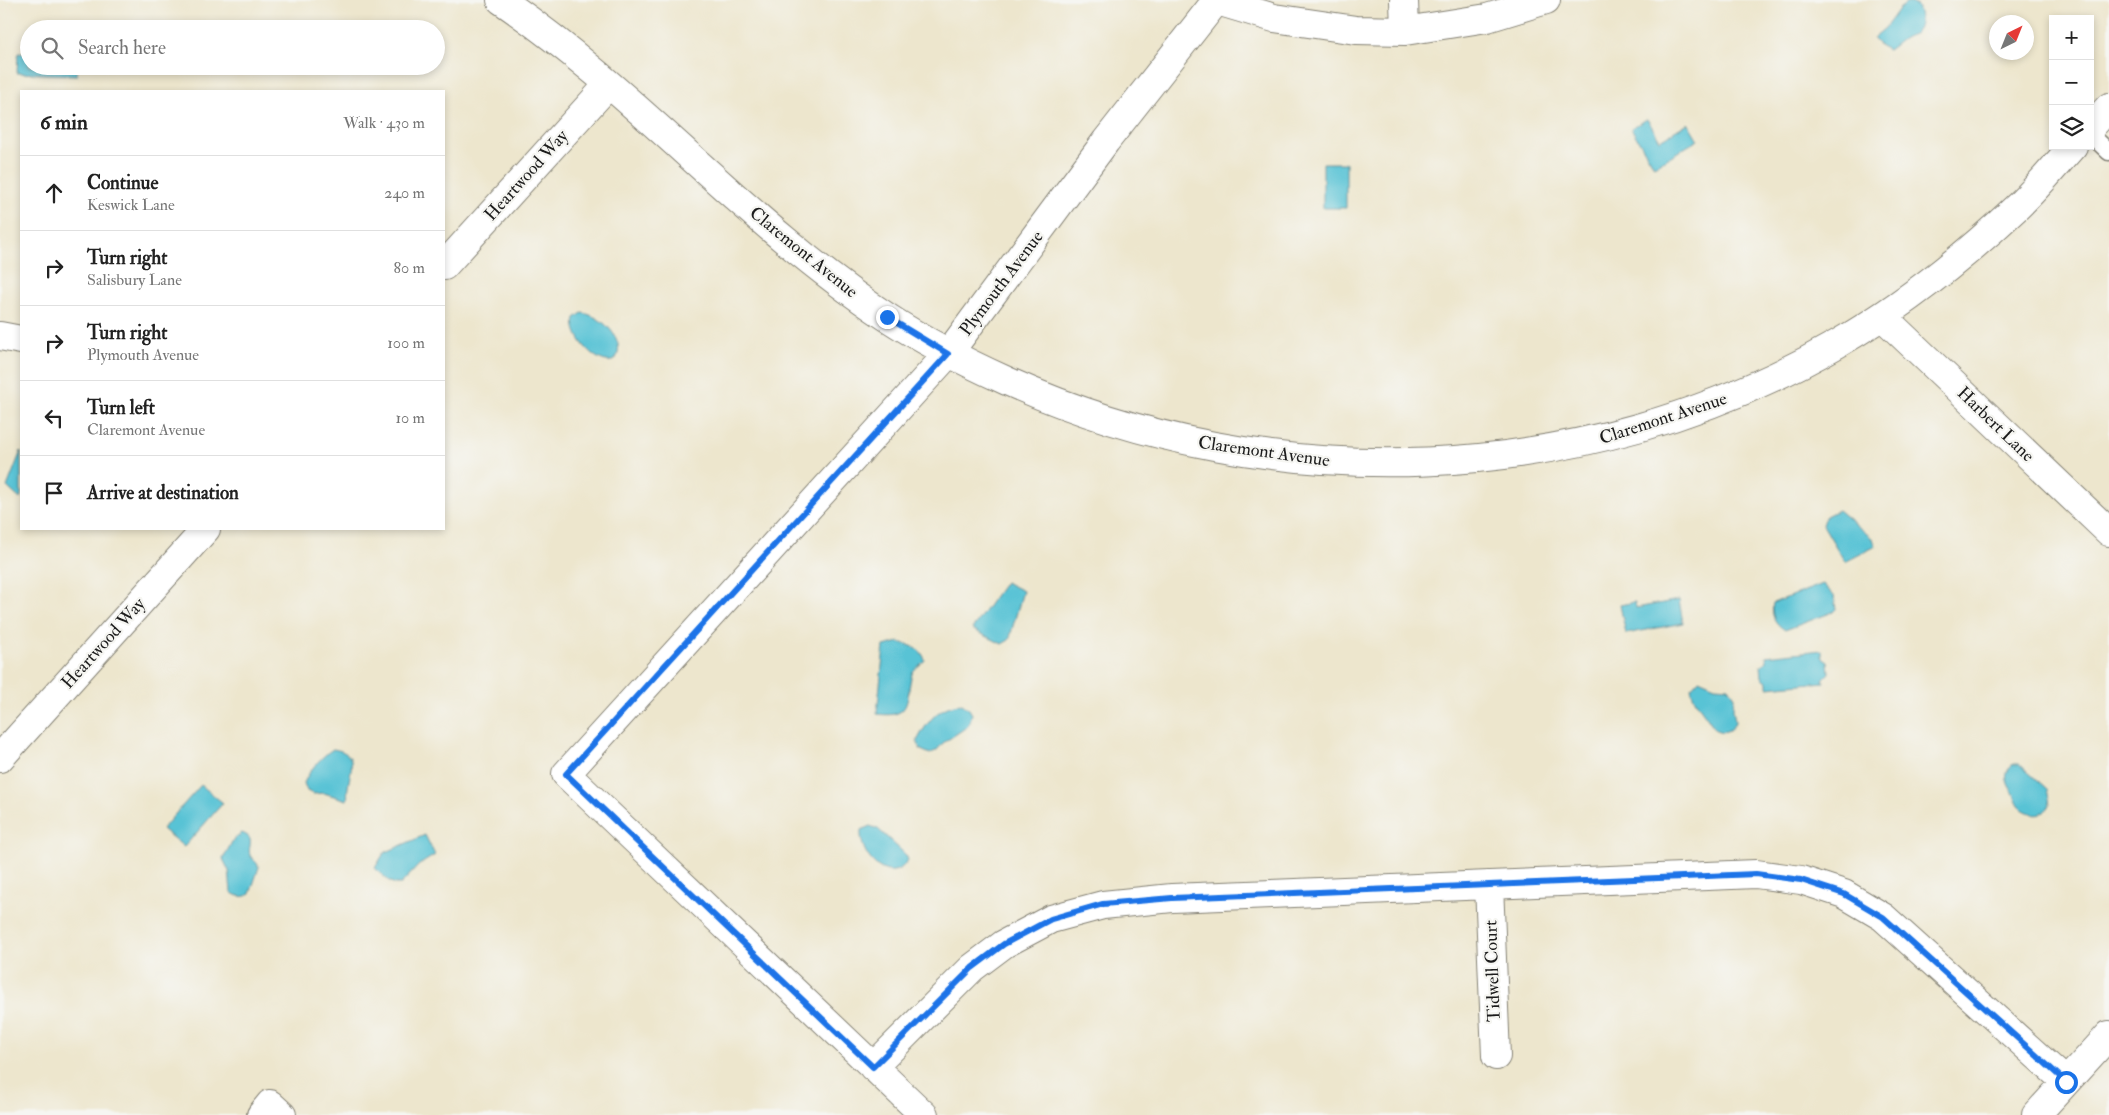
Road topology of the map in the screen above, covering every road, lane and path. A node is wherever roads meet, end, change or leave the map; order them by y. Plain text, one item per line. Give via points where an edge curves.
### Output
1 (501, 0) edge
2 (1404, 0) edge
3 (1546, 0) edge
4 (1215, 1) edge
5 (1406, 30) junction
6 (609, 84) junction
7 (2109, 107) edge
8 (2094, 124) edge
9 (2094, 138) edge
10 (2069, 150) edge
11 (2109, 152) edge
12 (445, 265) edge
13 (1882, 316) junction
14 (0, 336) edge
15 (20, 340) edge
16 (948, 354) junction
17 (205, 530) edge
18 (2109, 532) edge
19 (0, 758) edge
20 (1489, 885) junction
21 (2109, 1035) edge
22 (1496, 1056) dead end
23 (873, 1067) junction
24 (2066, 1082) junction
25 (924, 1115) edge
26 (2036, 1115) edge

1 - 6 street, Claremont Avenue via 542,28
2 - 5 street
3 - 5 street via 1487,18
4 - 5 street via 1274,18 1356,30
4 - 16 street, Plymouth Avenue
6 - 12 street, Heartwood Way
6 - 16 street, Claremont Avenue via 808,261 887,317
7 - 8 street
9 - 11 lane
10 - 13 street, Claremont Avenue via 2021,204 1951,266
13 - 16 street, Claremont Avenue via 1836,345 1752,387 1694,410 1590,441 1514,455 1429,463 1328,461 1232,450 1136,428 1045,398
13 - 18 street, Harbert Lane
14 - 15 street
16 - 23 street, Plymouth Avenue via 566,774
17 - 19 street, Heartwood Way
20 - 22 street, Tidwell Court
20 - 23 street via 1172,898 1103,904 1051,919 1004,944 972,968
20 - 24 street via 1756,874 1801,880 1835,892 1883,917
21 - 24 street
23 - 25 street
24 - 26 street

